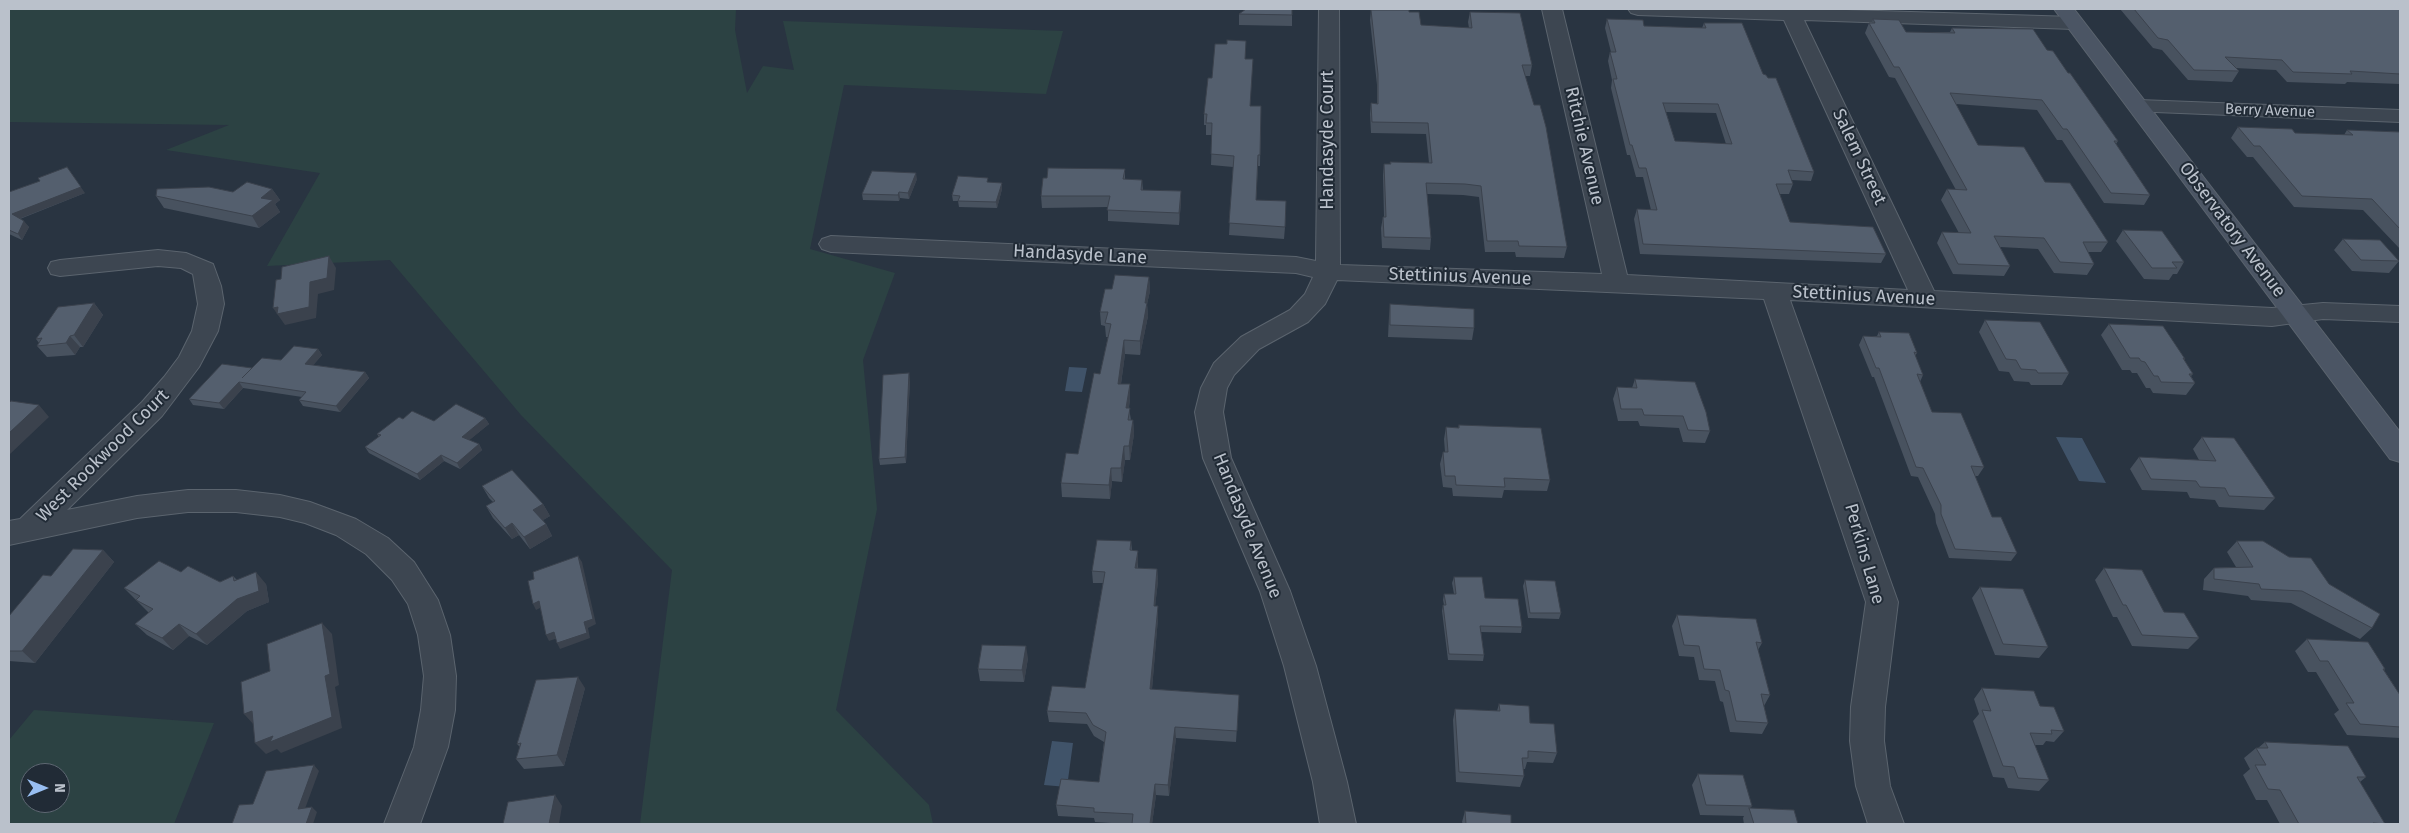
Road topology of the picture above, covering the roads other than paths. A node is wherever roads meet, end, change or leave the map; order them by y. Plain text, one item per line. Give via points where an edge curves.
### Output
1 (1329, 9) edge
2 (1552, 9) edge
3 (1638, 9) edge
4 (1792, 14) junction
5 (2069, 16) edge
6 (2139, 106) junction
7 (2400, 116) edge
8 (831, 244) dead end
9 (60, 268) dead end
10 (1328, 272) junction
11 (1616, 283) junction
12 (1775, 293) junction
13 (1925, 299) junction
14 (2400, 314) edge
15 (2295, 315) junction
16 (2400, 452) edge
17 (20, 531) edge
18 (9, 550) edge
19 (402, 824) edge
20 (1338, 824) edge
21 (1886, 824) edge

1 - 10 street, Handasyde Court
2 - 11 street, Ritchie Avenue
3 - 4 street
4 - 5 street
4 - 13 street, Salem Street
5 - 6 street, Observatory Avenue
6 - 7 street, Berry Avenue
6 - 15 street, Observatory Avenue
8 - 10 street, Handasyde Lane via 1296,265
9 - 17 street, West Rookwood Court via 158,258 186,261 204,270 211,304 205,331 174,384 152,409
10 - 11 street, Stettinius Avenue
10 - 20 street, Handasyde Avenue via 1316,298 1300,316 1250,343 1223,370 1214,388 1209,412 1217,458 1256,543 1300,666
11 - 12 street, Stettinius Avenue
12 - 13 street, Stettinius Avenue
12 - 21 street, Perkins Lane via 1882,602 1868,707 1867,740 1873,786
13 - 15 street, Stettinius Avenue
14 - 15 street, Stettinius Avenue via 2323,311
15 - 16 street, Observatory Avenue
17 - 18 street
17 - 19 street via 137,507 236,500 310,513 346,527 377,546 403,571 422,600 434,635 440,676 431,747

